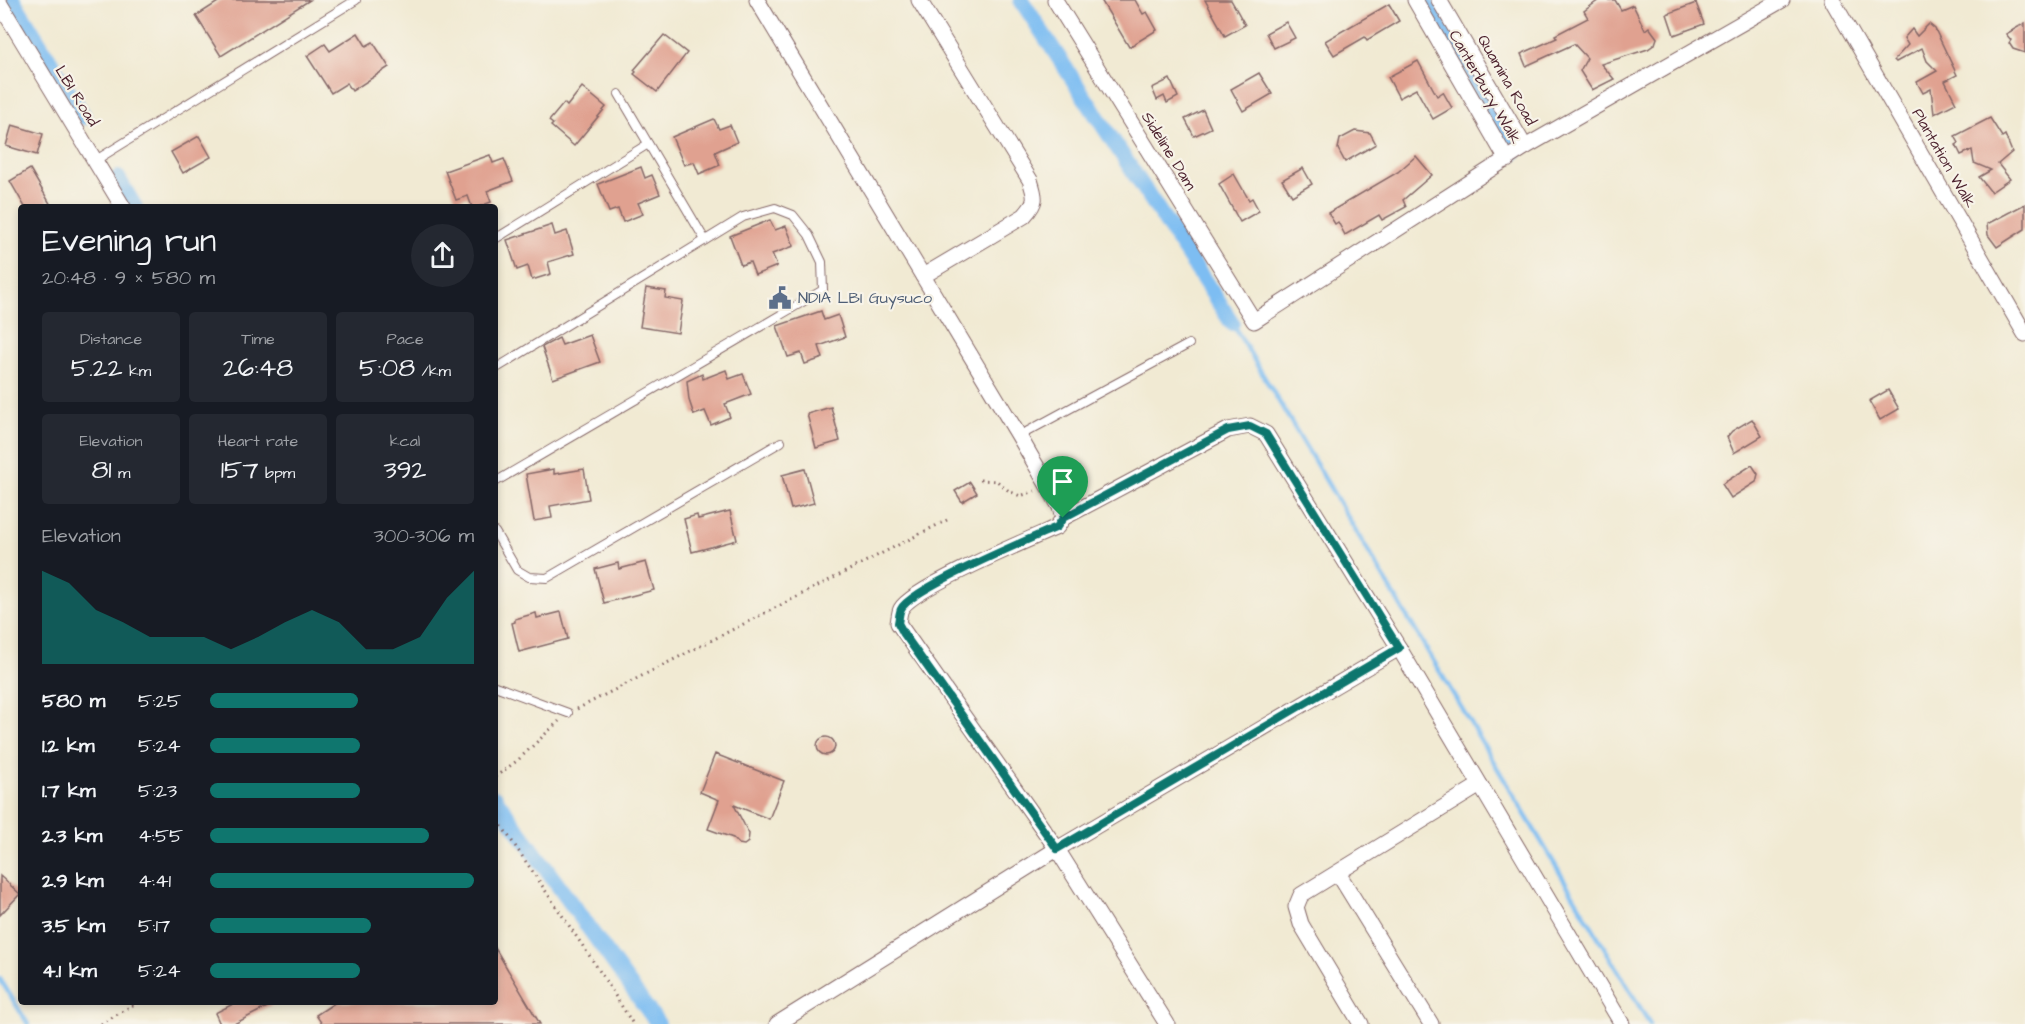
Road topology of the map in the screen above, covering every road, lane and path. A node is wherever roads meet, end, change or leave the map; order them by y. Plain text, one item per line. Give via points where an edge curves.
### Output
1 (356, 0) edge
2 (757, 0) edge
3 (919, 0) edge
4 (1054, 0) edge
5 (1415, 0) edge
6 (1439, 0) edge
7 (1782, 0) edge
8 (1832, 0) edge
9 (0, 4) edge
10 (619, 94) dead end
11 (648, 144) junction
12 (1526, 147) junction
13 (101, 157) junction
14 (1507, 160) junction
15 (122, 204) edge
16 (498, 237) edge
17 (705, 240) junction
18 (923, 276) junction
19 (2025, 334) edge
20 (1189, 344) dead end
21 (498, 367) edge
22 (1019, 436) junction
23 (781, 442) dead end
24 (498, 480) edge
25 (980, 480) dead end
26 (1049, 487) junction
27 (1063, 518) junction
28 (949, 519) dead end
29 (498, 537) edge
30 (1399, 648) junction
31 (498, 687) edge
32 (568, 713) junction
33 (498, 775) edge
34 (1480, 785) junction
35 (498, 820) edge
36 (1057, 849) junction
37 (1338, 873) junction
38 (133, 1005) edge
39 (101, 1024) edge
40 (633, 1024) edge
41 (777, 1024) edge
42 (1167, 1024) edge
43 (1361, 1024) edge
44 (1431, 1024) edge
45 (1622, 1024) edge

1 - 13 lane
2 - 18 street
3 - 18 street via 1030,180 1035,197 1024,216
4 - 14 street, Sideline Dam via 1256,319
5 - 14 street, Canterbury Walk
6 - 12 street, Quamina Road
7 - 12 street
8 - 19 street, Plantation Walk
9 - 13 street, LBI Road
10 - 11 lane
11 - 16 lane
11 - 17 lane
12 - 14 street
13 - 15 street, LBI Road
17 - 21 lane
17 - 24 lane via 743,217 775,208 793,215 809,235 822,262 823,290
18 - 22 street
20 - 22 lane
22 - 26 street
23 - 29 lane via 547,578 530,578 517,570
25 - 26 path via 997,481 1020,496
26 - 27 street
27 - 30 street via 1228,430 1250,426 1266,434
27 - 36 street via 1057,527 919,593 902,608 898,623
28 - 32 path
30 - 34 street
30 - 36 street
31 - 32 lane
32 - 33 path
34 - 37 street
34 - 45 street
35 - 40 path
36 - 41 street
36 - 42 street
37 - 43 street via 1301,895 1296,907 1301,924
37 - 44 street
38 - 39 path

